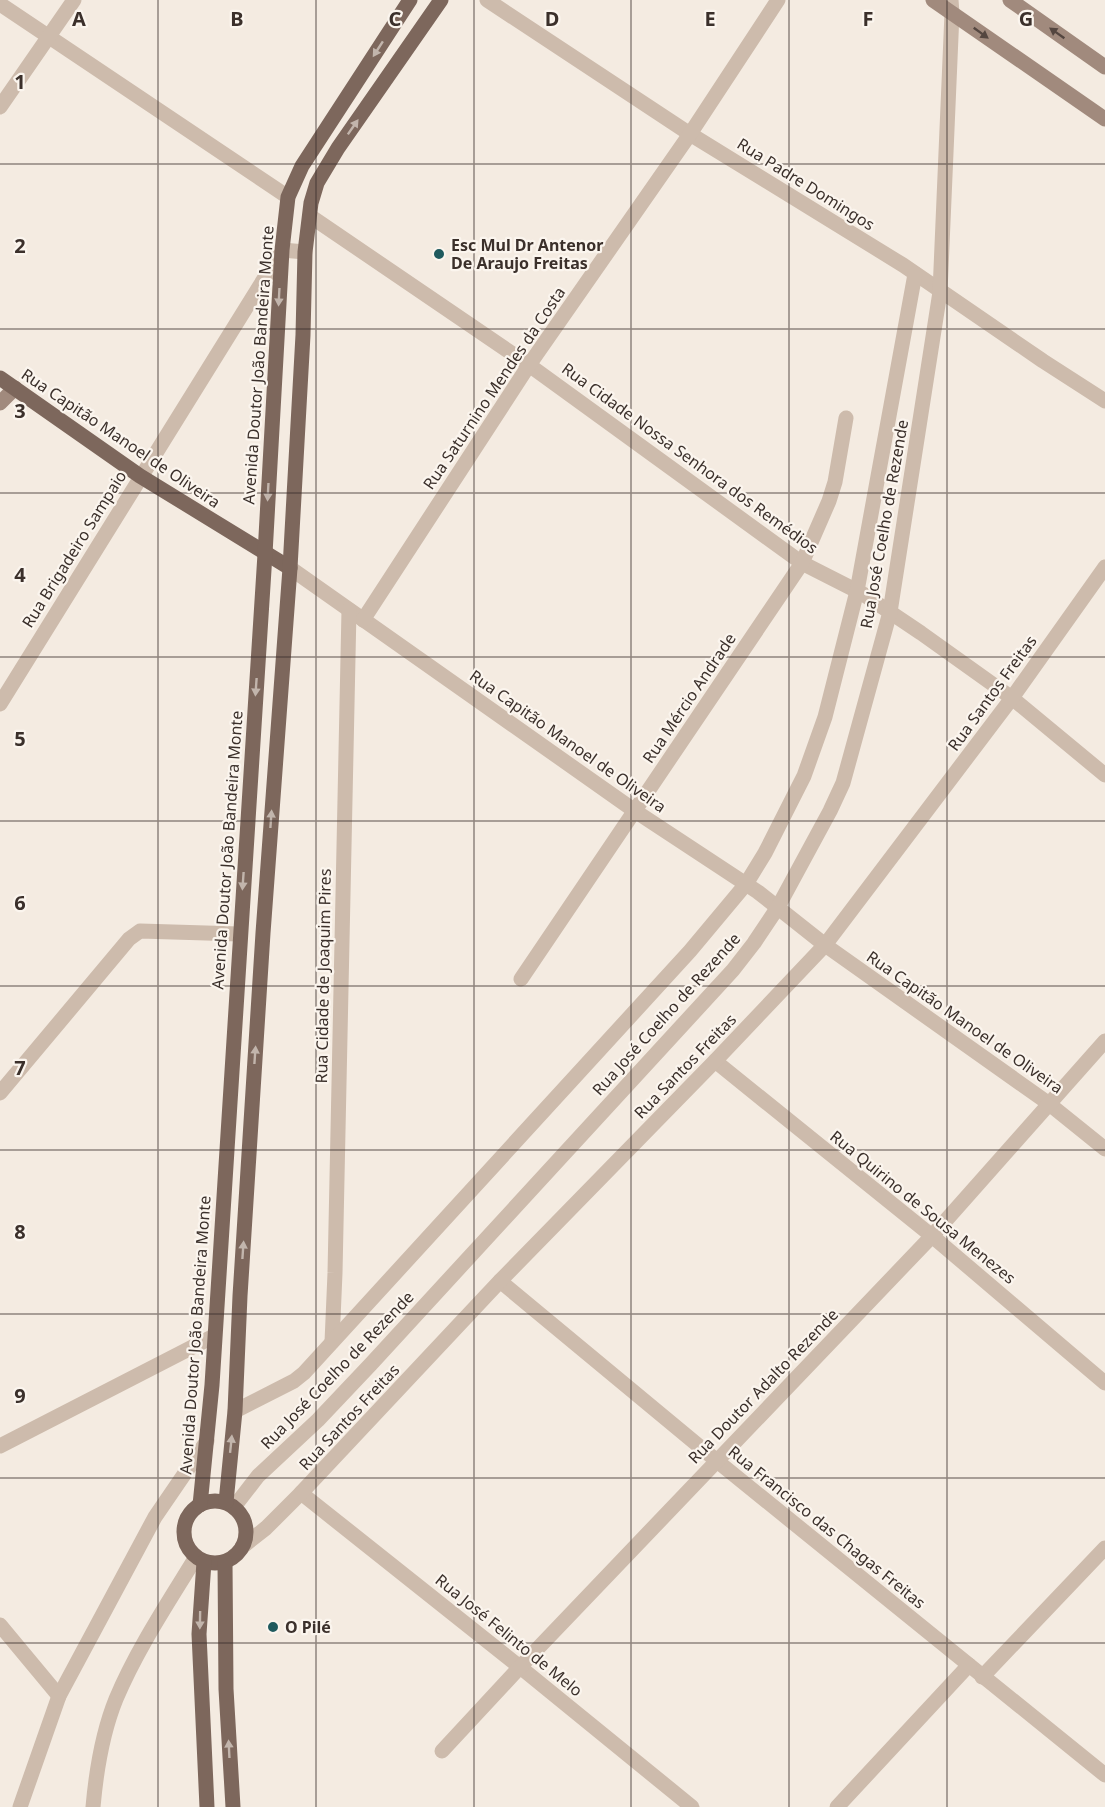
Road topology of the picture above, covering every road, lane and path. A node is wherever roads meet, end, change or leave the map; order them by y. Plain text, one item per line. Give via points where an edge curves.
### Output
1 (74, 0) edge
2 (410, 0) edge
3 (441, 0) edge
4 (486, 0) edge
5 (778, 0) edge
6 (933, 0) edge
7 (1010, 0) edge
8 (0, 4) edge
9 (951, 6) edge
10 (48, 38) junction
11 (1105, 67) edge
12 (0, 107) edge
13 (1105, 120) edge
14 (690, 134) junction
15 (320, 138) junction
16 (338, 148) junction
17 (288, 197) junction
18 (310, 216) junction
19 (282, 250) junction
20 (304, 252) junction
21 (915, 274) junction
22 (940, 292) junction
23 (303, 335) junction
24 (277, 337) junction
25 (529, 365) junction
26 (0, 378) edge
27 (15, 388) junction
28 (1105, 401) edge
29 (0, 403) edge
30 (846, 418) dead end
31 (140, 476) junction
32 (265, 554) junction
33 (802, 563) junction
34 (1105, 567) edge
35 (290, 568) junction
36 (857, 591) junction
37 (349, 610) junction
38 (890, 612) junction
39 (363, 620) junction
40 (1012, 698) junction
41 (0, 704) edge
42 (1105, 775) edge
43 (635, 811) junction
44 (746, 884) junction
45 (778, 907) junction
46 (239, 934) junction
47 (825, 945) junction
48 (521, 979) dead end
49 (1105, 1041) edge
50 (715, 1061) junction
51 (0, 1093) edge
52 (1048, 1103) junction
53 (1105, 1149) edge
54 (932, 1236) junction
55 (500, 1281) junction
56 (214, 1336) junction
57 (332, 1342) junction
58 (1105, 1383) edge
59 (235, 1411) junction
60 (207, 1441) junction
61 (0, 1446) edge
62 (717, 1461) junction
63 (301, 1494) junction
64 (200, 1505) junction
65 (230, 1505) junction
66 (242, 1547) junction
67 (1105, 1548) edge
68 (200, 1559) junction
69 (225, 1562) junction
70 (0, 1625) edge
71 (969, 1665) junction
72 (520, 1666) junction
73 (982, 1677) junction
74 (59, 1696) junction
75 (442, 1751) dead end
76 (1105, 1775) edge
77 (20, 1807) edge
78 (93, 1807) edge
79 (207, 1807) edge
80 (233, 1807) edge
81 (692, 1807) edge
82 (837, 1807) edge

1 - 10 street
2 -> 15 main road, Avenida Doutor João Bandeira Monte
16 -> 3 main road
4 - 14 street, Rua Padre Domingos
5 - 14 street, Rua Saturnino Mendes da Costa
6 - 9 main road
11 -> 7 main road
8 - 10 street
9 -> 13 main road
9 - 22 street, Rua José Coelho de Rezende
10 - 12 street
10 - 17 street
14 - 21 street, Rua Padre Domingos
14 - 25 street, Rua Saturnino Mendes da Costa
15 - 16 main road
15 - 17 main road, Avenida Doutor João Bandeira Monte
16 - 18 main road via 313,192
17 - 19 main road, Avenida Doutor João Bandeira Monte
18 - 20 main road
18 - 25 street, Rua Cidade Nossa Senhora dos Remédios
19 - 20 street
19 -> 24 main road, Avenida Doutor João Bandeira Monte
19 - 31 street, Rua Brigadeiro Sampaio
20 - 23 main road
21 - 22 street, Rua Padre Domingos
21 - 36 street, Rua José Coelho de Rezende
22 - 28 street, Rua Padre Domingos
22 - 38 street, Rua José Coelho de Rezende
23 - 24 main road
23 - 35 main road
24 -> 32 main road, Avenida Doutor João Bandeira Monte
25 - 33 street, Rua Cidade Nossa Senhora dos Remédios
25 - 39 street, Rua Saturnino Mendes da Costa
26 - 27 main road, Rua Capitão Manoel de Oliveira
27 - 29 main road
27 - 31 main road, Rua Capitão Manoel de Oliveira
30 - 33 street, Rua Mércio Andrade via 835,482
31 - 32 main road, Rua Capitão Manoel de Oliveira
31 - 41 street, Rua Brigadeiro Sampaio
32 - 35 main road, Rua Capitão Manoel de Oliveira
32 -> 46 main road, Avenida Doutor João Bandeira Monte
33 - 36 street, Rua Cidade Nossa Senhora dos Remédios
33 - 43 street, Rua Mércio Andrade
34 - 40 street, Rua Santos Freitas
35 - 37 street, Rua Capitão Manoel de Oliveira
59 -> 35 main road via 263,933
36 - 38 street, Rua Cidade Nossa Senhora dos Remédios
36 - 44 street, Rua José Coelho de Rezende via 811,757 777,831
37 - 39 street, Rua Capitão Manoel de Oliveira
37 - 57 street, Rua Cidade de Joaquim Pires
38 - 40 street, Rua Cidade Nossa Senhora dos Remédios
38 - 45 street, Rua José Coelho de Rezende via 843,783
39 - 43 street, Rua Capitão Manoel de Oliveira
40 - 42 street, Rua Cidade Nossa Senhora dos Remédios
40 - 47 street, Rua Santos Freitas
43 - 44 street, Rua Capitão Manoel de Oliveira
43 - 48 street, Rua Mércio Andrade
44 - 45 street, Rua Capitão Manoel de Oliveira
44 - 57 street, Rua José Coelho de Rezende via 690,951
45 - 47 street, Rua Capitão Manoel de Oliveira
45 - 65 street, Rua José Coelho de Rezende via 733,970 371,1364
46 - 51 street via 140,931 129,939
46 - 56 main road, Avenida Doutor João Bandeira Monte
47 - 50 street, Rua Santos Freitas
47 - 52 street, Rua Capitão Manoel de Oliveira
49 - 52 street, Rua Doutor Adalto Rezende
50 - 54 street, Rua Quirino de Sousa Menezes
50 - 55 street, Rua Santos Freitas
52 - 53 street, Rua Capitão Manoel de Oliveira
52 - 54 street, Rua Doutor Adalto Rezende
54 - 58 street, Rua Quirino de Sousa Menezes
54 - 62 street, Rua Doutor Adalto Rezende
55 - 62 street, Rua Francisco das Chagas Freitas
55 - 63 street, Rua Santos Freitas
56 - 60 main road, Avenida Doutor João Bandeira Monte
56 - 61 street
57 - 59 street, Rua José Coelho de Rezende via 294,1381
65 -> 59 main road
60 - 64 main road, Avenida Doutor João Bandeira Monte
60 - 74 street via 155,1517
62 - 71 street, Rua Francisco das Chagas Freitas
62 - 72 street, Rua Doutor Adalto Rezende
63 - 66 street, Rua Santos Freitas
63 - 72 street, Rua José Felinto de Melo
64 - 65 main road via 211,1501
64 - 68 main road via 187,1517 184,1526 185,1543
65 - 66 main road via 244,1521
66 - 69 main road
67 - 73 street
68 - 69 main road
68 - 78 street via 147,1639 115,1701 96,1773
68 -> 79 main road
80 -> 69 main road via 226,1689
70 - 74 street
71 - 73 street, Rua Francisco das Chagas Freitas
71 - 82 street
72 - 75 street, Rua Doutor Adalto Rezende
72 - 81 street, Rua José Felinto de Melo
73 - 76 street, Rua Francisco das Chagas Freitas
74 - 77 street

